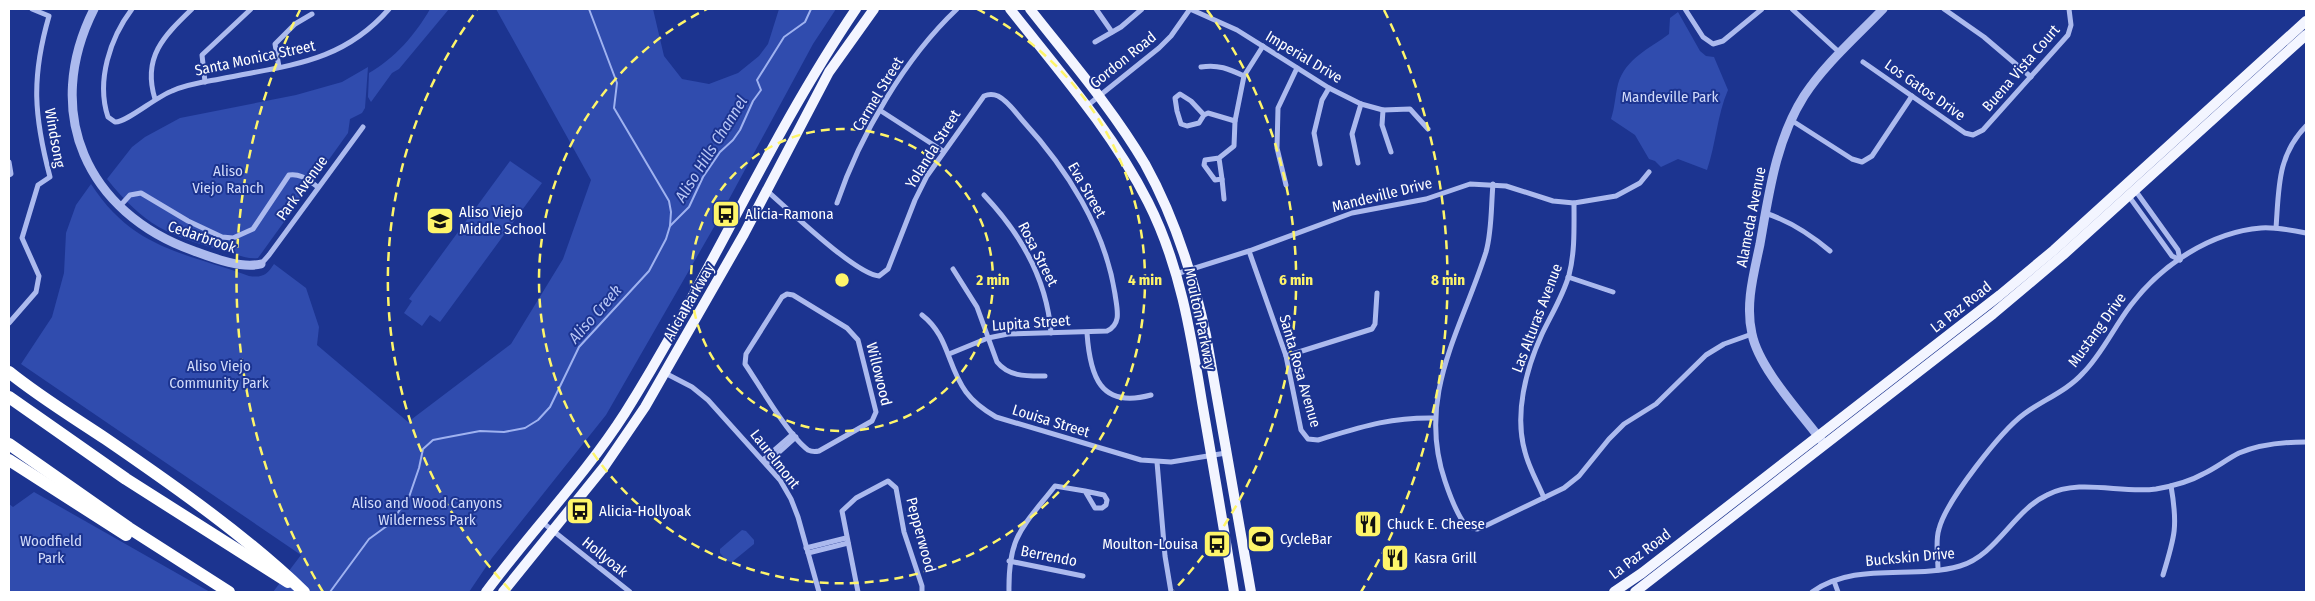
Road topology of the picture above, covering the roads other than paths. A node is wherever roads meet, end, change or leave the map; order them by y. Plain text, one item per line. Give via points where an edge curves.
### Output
1 (32, 9) edge
2 (94, 9) edge
3 (131, 9) edge
4 (192, 9) edge
5 (251, 9) edge
6 (389, 9) edge
7 (856, 9) edge
8 (874, 9) edge
9 (957, 9) edge
10 (1010, 9) edge
11 (1030, 9) edge
12 (1096, 9) edge
13 (1142, 9) edge
14 (1190, 9) edge
15 (1685, 9) edge
16 (1762, 9) edge
17 (1792, 9) edge
18 (1883, 9) edge
19 (1944, 9) edge
20 (2069, 9) edge
21 (312, 14) dead end
22 (866, 19) junction
23 (2306, 21) edge
24 (1112, 32) junction
25 (2306, 35) edge
26 (1095, 42) dead end
27 (1263, 46) junction
28 (1840, 54) junction
29 (1863, 62) dead end
30 (279, 67) junction
31 (1200, 67) dead end
32 (1296, 68) junction
33 (1244, 76) junction
34 (2031, 77) junction
35 (205, 82) junction
36 (1329, 88) junction
37 (989, 94) joint
38 (1099, 96) junction
39 (1912, 96) junction
40 (155, 99) junction
41 (1361, 104) junction
42 (1088, 105) junction
43 (1384, 110) junction
44 (881, 111) junction
45 (1204, 115) junction
46 (1790, 120) junction
47 (1235, 121) junction
48 (2306, 126) edge
49 (362, 127) dead end
50 (1428, 129) dead end
51 (1973, 136) joint
52 (943, 151) junction
53 (1391, 152) dead end
54 (1219, 158) junction
55 (9, 162) edge
56 (1358, 163) dead end
57 (1320, 164) dead end
58 (1650, 172) dead end
59 (9, 175) edge
60 (1222, 179) junction
61 (754, 183) junction
62 (1493, 184) junction
63 (1286, 185) dead end
64 (318, 187) junction
65 (2128, 188) junction
66 (766, 189) junction
67 (984, 195) dead end
68 (1224, 199) dead end
69 (837, 203) dead end
70 (1574, 203) junction
71 (120, 207) junction
72 (1765, 213) junction
73 (2276, 228) junction
74 (2306, 233) edge
75 (1830, 251) dead end
76 (1248, 252) junction
77 (2180, 260) junction
78 (260, 264) joint
79 (953, 269) dead end
80 (1190, 270) junction
81 (1176, 274) junction
82 (1568, 277) junction
83 (1612, 292) dead end
84 (1378, 293) dead end
85 (689, 302) junction
86 (922, 315) dead end
87 (9, 323) edge
88 (1116, 324) joint
89 (1051, 333) junction
90 (1087, 333) junction
91 (1752, 334) junction
92 (988, 338) junction
93 (948, 354) junction
94 (1286, 356) junction
95 (9, 372) edge
96 (665, 373) junction
97 (1045, 376) dead end
98 (1151, 394) dead end
99 (9, 397) edge
100 (625, 412) junction
101 (1435, 418) junction
102 (1817, 435) junction
103 (794, 436) junction
104 (2306, 442) edge
105 (9, 444) edge
106 (1824, 444) junction
107 (1226, 453) junction
108 (1212, 456) junction
109 (9, 460) edge
110 (764, 462) junction
111 (1157, 462) junction
112 (2171, 486) junction
113 (1085, 491) dead end
114 (1544, 498) junction
115 (542, 522) junction
116 (552, 530) junction
117 (847, 541) junction
118 (807, 550) junction
119 (1009, 561) junction
120 (269, 565) junction
121 (1938, 570) junction
122 (2163, 574) dead end
123 (1083, 576) dead end
124 (1834, 581) junction
125 (228, 592) edge
126 (305, 592) edge
127 (486, 592) edge
128 (503, 592) edge
129 (630, 592) edge
130 (819, 592) edge
131 (858, 592) edge
132 (922, 592) edge
133 (1008, 592) edge
134 (1171, 592) edge
135 (1234, 592) edge
136 (1251, 592) edge
137 (1614, 592) edge
138 (1635, 592) edge
139 (1812, 592) edge
140 (1838, 592) edge

1 - 87 street, Windsong via 49,16 40,48 36,98 40,138 50,177 38,185 22,238 39,274 36,292
2 - 71 street, Cedarbrook via 80,41 72,100 84,156 101,185
3 - 40 street, Santa Monica Street via 111,49 104,97 108,117 120,122
4 - 40 street via 155,52 150,73
5 - 35 street via 202,55
6 - 30 street, Santa Monica Street via 350,44 332,53
7 - 22 street
7 - 61 main road, Alicia Parkway via 825,54
8 - 22 main road, Alicia Parkway
9 - 44 street, Carmel Street via 927,40
10 - 42 main road, Moulton Parkway
11 - 38 main road, Moulton Parkway
12 - 24 street
13 - 24 street
14 - 27 street, Imperial Drive via 1237,30
14 - 38 street, Gordon Road via 1159,48
15 - 16 street via 1703,37 1712,44 1723,41
17 - 28 street
18 - 28 street, Alameda Avenue
19 - 34 street via 1984,37
20 - 34 street, Buena Vista Court via 2071,30
21 - 30 street via 295,24 275,44
22 - 66 main road, Alicia Parkway via 829,72
23 - 65 main road, La Paz Road
24 - 26 street
25 - 65 main road, La Paz Road
27 - 32 street, Imperial Drive
27 - 33 street
28 - 46 street, Alameda Avenue via 1820,74
29 - 39 street, Los Gatos Drive
30 - 35 street, Santa Monica Street
31 - 33 street via 1225,67
32 - 36 street, Imperial Drive
32 - 63 street via 1278,108 1278,148
33 - 47 street
34 - 51 street, Buena Vista Court via 1984,130
35 - 40 street, Santa Monica Street
36 - 41 street, Imperial Drive
36 - 57 street via 1322,100 1314,133
37 - 52 street, Yolanda Street via 979,100
37 - 88 street, Eva Street via 1003,100 1037,136 1080,198 1105,254 1113,285 1118,317
38 - 42 street, Gordon Road
38 - 80 main road, Moulton Parkway via 1146,166 1180,239
39 - 46 street via 1872,156 1862,162
39 - 51 street, Los Gatos Drive
41 - 43 street, Imperial Drive
41 - 56 street via 1352,134
42 - 81 main road, Moulton Parkway via 1149,204
43 - 50 street, Imperial Drive via 1410,109
43 - 53 street via 1382,125
44 - 52 street
44 - 69 street, Carmel Street
45 - 45 street via 1180,94 1176,98 1181,124 1199,123
45 - 47 street via 1208,113
46 - 72 street, Alameda Avenue via 1776,159
47 - 54 street via 1234,146
48 - 73 street via 2283,160
49 - 64 street, Park Avenue
52 - 66 street, Yolanda Street via 926,176 888,269 879,276 851,262
54 - 60 street
54 - 60 street via 1205,160 1204,165 1215,180
55 - 59 street
58 - 70 street, Mandeville Drive via 1640,183 1616,196
60 - 68 street
61 - 66 main road
61 - 85 main road, Alicia Parkway
62 - 70 street, Mandeville Drive via 1521,189 1553,201
62 - 76 street, Mandeville Drive via 1470,184 1426,200 1352,213
62 - 101 street via 1486,250 1442,371
64 - 71 street via 304,177 289,175 253,229 233,238 188,221 141,192 130,195
64 - 78 street, Park Avenue
65 - 77 street via 2178,250
65 - 77 street via 2172,256
65 - 102 main road, La Paz Road via 2000,295
65 - 106 main road, La Paz Road via 2063,255 1993,314
66 - 96 main road, Alicia Parkway
67 - 89 street, Rosa Street via 1015,231 1039,277 1046,294
70 - 82 street, Las Alturas Avenue via 1574,245
71 - 78 street, Cedarbrook via 165,240 239,264
72 - 75 street via 1788,220
72 - 91 street, Alameda Avenue via 1750,301
73 - 74 street, Mustang Drive
73 - 77 street, Mustang Drive via 2240,231 2221,237
76 - 80 street, Mandeville Drive
76 - 94 street, Santa Rosa Avenue
77 - 121 street, Mustang Drive via 2141,292 2084,373 2006,429 1947,509 1938,530
79 - 92 street via 977,307
80 - 81 street, Mandeville Drive
80 - 107 main road, Moulton Parkway via 1206,335
81 - 108 main road, Moulton Parkway via 1189,326
82 - 83 street
82 - 114 street, Las Alturas Avenue via 1530,364 1523,394 1521,434 1525,453
84 - 94 street via 1372,330
85 - 96 main road via 686,317 662,361
85 - 100 main road, Alicia Parkway
86 - 93 street, Louisa Street via 939,331
88 - 90 street, Lupita Street via 1107,331
89 - 90 street, Lupita Street
89 - 92 street, Lupita Street
90 - 98 street via 1092,373 1101,385 1120,398 1134,400
91 - 102 street, Alameda Avenue via 1762,362
91 - 114 street via 1706,354 1656,404 1624,424 1579,476
92 - 93 street, Lupita Street
92 - 97 street via 1003,370 1012,374
93 - 111 street, Louisa Street via 965,391 996,417
94 - 101 street, Santa Rosa Avenue via 1301,430 1308,440 1387,420
95 - 120 highway via 113,444
96 - 100 main road via 654,376 634,409
96 - 110 street, Laurelmont via 692,387 708,400
96 - 116 main road, Alicia Parkway via 614,452
99 - 120 highway via 126,478
100 - 115 main road, Alicia Parkway
101 - 114 street via 1439,466 1462,521 1471,528 1481,528
102 - 106 street, Alameda Avenue
102 - 137 main road, La Paz Road
103 - 103 street, Willowood via 744,359 782,297 787,294 853,334 861,348 876,412 872,422 819,451 808,450
103 - 110 street
104 - 112 street, Buckskin Drive via 2258,446 2187,482
105 - 125 highway
106 - 138 main road, La Paz Road
107 - 108 street, Louisa Street
107 - 136 main road, Moulton Parkway
108 - 111 street, Louisa Street
108 - 135 main road, Moulton Parkway
109 - 125 highway via 164,559
110 - 118 street, Laurelmont via 791,499
111 - 134 street
112 - 121 street, Buckskin Drive via 2137,490 2072,488 2049,494 2029,505 1982,555 1961,566
112 - 122 street via 2176,513 2175,534
113 - 119 street via 1055,486 1021,528
115 - 116 street, Hollyoak
115 - 127 main road, Alicia Parkway
116 - 128 main road, Alicia Parkway
116 - 129 street, Hollyoak
117 - 118 street
117 - 131 street, Pepperwood
117 - 132 street, Pepperwood via 841,515 844,508 884,482 893,484
118 - 130 street, Laurelmont
119 - 123 street, Berrendo
119 - 133 street
120 - 126 highway
121 - 124 street, Buckskin Drive via 1875,572
124 - 139 street, Buckskin Drive
124 - 140 street

